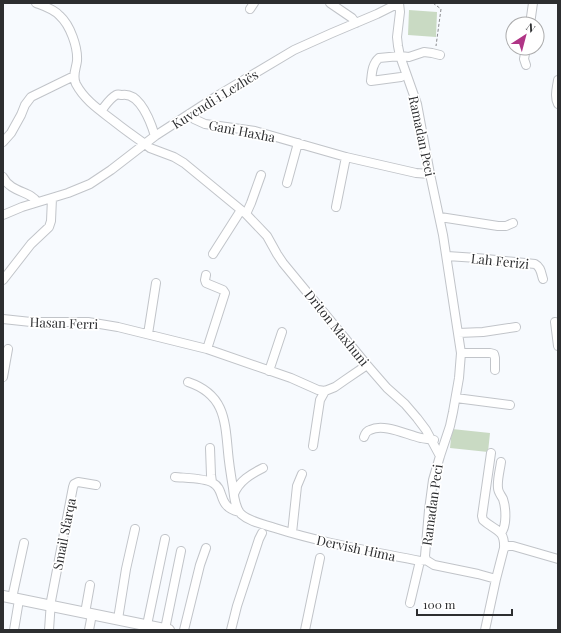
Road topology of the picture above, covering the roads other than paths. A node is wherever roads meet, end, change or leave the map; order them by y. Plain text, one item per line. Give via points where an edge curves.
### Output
1 (36, 3) edge
2 (330, 3) edge
3 (399, 3) edge
4 (533, 3) edge
5 (531, 16) edge
6 (356, 23) junction
7 (437, 54) road end
8 (400, 56) junction
9 (525, 56) edge
10 (526, 65) dead end
11 (74, 76) junction
12 (401, 77) dead end
13 (558, 80) edge
14 (558, 104) edge
15 (101, 111) junction
16 (189, 114) junction
17 (155, 136) junction
18 (3, 142) edge
19 (298, 143) junction
20 (145, 144) junction
21 (346, 157) junction
22 (430, 174) junction
23 (261, 176) dead end
24 (3, 177) edge
25 (287, 183) dead end
26 (52, 198) junction
27 (37, 202) junction
28 (336, 207) dead end
29 (244, 212) junction
30 (3, 215) edge
31 (440, 217) junction
32 (513, 223) dead end
33 (212, 254) dead end
34 (447, 256) junction
35 (206, 275) dead end
36 (543, 279) dead end
37 (3, 280) edge
38 (156, 282) dead end
39 (3, 319) edge
40 (555, 322) dead end
41 (516, 327) dead end
42 (282, 332) dead end
43 (458, 333) junction
44 (148, 334) junction
45 (558, 346) edge
46 (8, 349) dead end
47 (207, 349) junction
48 (461, 354) junction
49 (367, 365) junction
50 (495, 370) dead end
51 (269, 371) junction
52 (3, 375) edge
53 (188, 382) dead end
54 (325, 391) junction
55 (456, 398) junction
56 (510, 404) dead end
57 (364, 437) dead end
58 (432, 439) junction
59 (444, 441) junction
60 (313, 446) dead end
61 (210, 448) dead end
62 (491, 453) dead end
63 (440, 456) junction
64 (501, 462) dead end
65 (262, 468) dead end
66 (302, 474) dead end
67 (175, 477) dead end
68 (212, 482) junction
69 (96, 485) dead end
70 (234, 494) junction
71 (239, 512) junction
72 (135, 529) dead end
73 (262, 533) dead end
74 (292, 533) junction
75 (501, 533) junction
76 (165, 538) dead end
77 (254, 539) dead end
78 (24, 543) dead end
79 (206, 548) dead end
80 (504, 548) junction
81 (181, 551) dead end
82 (320, 558) dead end
83 (558, 559) edge
84 (423, 561) junction
85 (496, 579) junction
86 (245, 583) junction
87 (90, 585) dead end
88 (11, 598) edge
89 (410, 603) dead end
90 (50, 606) junction
91 (88, 613) junction
92 (118, 619) junction
93 (147, 625) junction
94 (129, 626) edge
95 (14, 630) edge
96 (49, 630) edge
97 (89, 630) edge
98 (167, 630) edge
99 (184, 630) edge
100 (231, 630) edge
101 (305, 630) edge
102 (485, 630) edge

1 - 11 street via 60,15 70,31 77,56
2 - 6 street
3 - 6 street, Kuvendi i Lezhës
3 - 8 street, Ramadan Peci via 397,37
4 - 5 street
6 - 16 street, Kuvendi i Lezhës via 294,50
7 - 8 street via 424,52 408,57
8 - 12 street via 382,57 377,60 371,81
8 - 22 street, Ramadan Peci via 417,104
9 - 10 street
11 - 15 street, Driton Maxhuni via 82,93
11 - 18 street via 31,97 11,133
13 - 14 street
15 - 17 street via 116,95 126,94 136,99
15 - 20 street, Driton Maxhuni
16 - 17 street, Kuvendi i Lezhës
16 - 19 street, Gani Haxha via 205,124 255,131
17 - 20 street, Kuvendi i Lezhës
19 - 21 street, Gani Haxha
19 - 25 street
20 - 26 street, Kuvendi i Lezhës via 90,184
20 - 29 street, Driton Maxhuni via 184,163
21 - 22 street, Gani Haxha
21 - 28 street
22 - 31 street, Ramadan Peci
23 - 29 street via 252,203
24 - 27 street via 9,185
26 - 27 street, Kuvendi i Lezhës
26 - 37 street via 49,227 31,244
27 - 30 street, Kuvendi i Lezhës
29 - 33 street
29 - 49 street, Driton Maxhuni via 267,236 283,262
31 - 32 street via 498,226
31 - 34 street, Ramadan Peci
34 - 36 street, Lah Ferizi via 535,264 541,270
34 - 43 street, Ramadan Peci
35 - 47 street via 206,283 224,290 225,293
38 - 44 street
39 - 44 street, Hasan Ferri via 31,322 88,322
40 - 45 street
41 - 43 street
42 - 51 street
43 - 48 street, Ramadan Peci
44 - 47 street, Hasan Ferri
46 - 52 street
47 - 51 street, Hasan Ferri
48 - 50 street via 494,354
48 - 55 street, Ramadan Peci
49 - 54 street
49 - 58 street, Driton Maxhuni via 405,404
51 - 54 street, Hasan Ferri
53 - 70 street via 209,393 220,407 225,419
54 - 60 street via 320,400
55 - 56 street
55 - 59 street, Ramadan Peci
57 - 58 street via 370,429 378,428
58 - 59 street
58 - 63 street, Driton Maxhuni
59 - 63 street, Ramadan Peci
61 - 68 street, Dervish Hima
62 - 75 street via 482,516 483,520
63 - 84 street, Ramadan Peci via 428,510
64 - 75 street via 498,489 505,514
65 - 70 street via 239,484
66 - 74 street via 297,486
67 - 68 street
68 - 71 street, Dervish Hima via 217,486 225,505
69 - 90 street, Smail Sfarqa via 78,482 73,486
70 - 71 street
71 - 74 street, Dervish Hima via 253,521
72 - 92 street
73 - 86 street
74 - 84 street, Dervish Hima
75 - 80 street via 504,537
76 - 93 street
77 - 86 street via 243,579
78 - 88 street
79 - 99 street
80 - 83 street via 513,546
80 - 85 street
81 - 98 street
82 - 101 street
84 - 85 street, Ramadan Peci
84 - 89 street
85 - 102 street
86 - 100 street
87 - 91 street
88 - 90 main road
88 - 95 street via 17,610
90 - 91 main road
90 - 96 street, Smail Sfarqa
91 - 92 main road
91 - 97 street
92 - 94 main road
93 - 94 main road
93 - 98 main road

